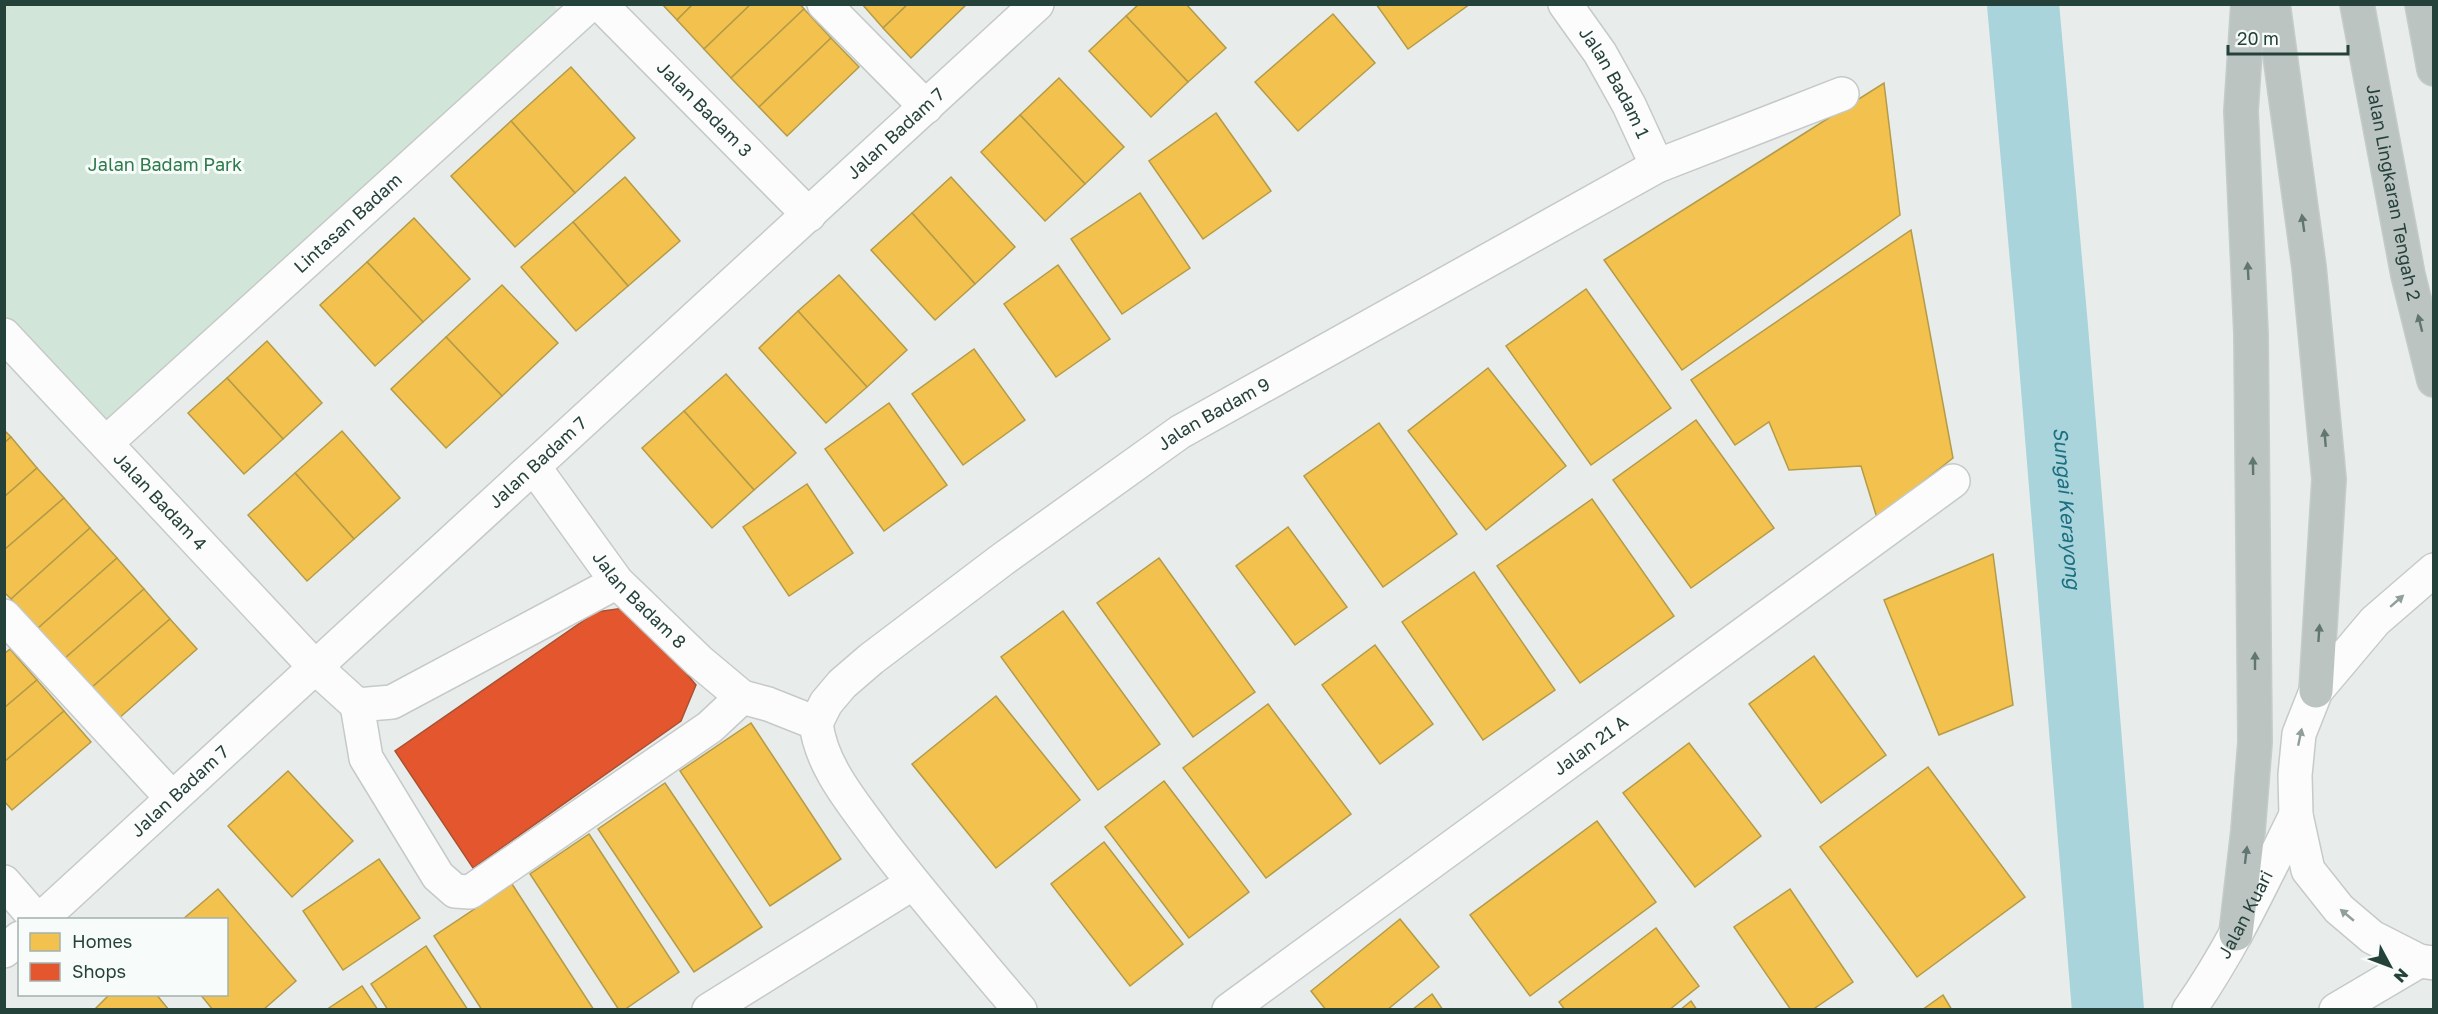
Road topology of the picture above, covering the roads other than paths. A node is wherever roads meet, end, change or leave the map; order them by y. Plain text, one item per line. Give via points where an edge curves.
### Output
1 (591, 4) edge
2 (600, 4) edge
3 (824, 4) edge
4 (1037, 4) edge
5 (1565, 4) edge
6 (2248, 4) edge
7 (2273, 4) edge
8 (2356, 4) edge
9 (2422, 4) edge
10 (2433, 69) edge
11 (1842, 94) dead end
12 (926, 107) junction
13 (1657, 166) junction
14 (809, 215) junction
15 (4, 335) edge
16 (2433, 380) edge
17 (106, 443) junction
18 (534, 467) junction
19 (1953, 481) dead end
20 (2433, 570) edge
21 (617, 582) junction
22 (4, 616) edge
23 (315, 667) junction
24 (2316, 691) junction
25 (755, 700) junction
26 (357, 705) junction
27 (816, 723) junction
28 (172, 798) junction
29 (2296, 814) junction
30 (4, 882) edge
31 (913, 883) junction
32 (37, 918) edge
33 (41, 918) edge
34 (2236, 934) junction
35 (18, 940) edge
36 (4, 951) edge
37 (2426, 962) edge
38 (719, 1006) edge
39 (1020, 1010) edge
40 (1229, 1010) edge
41 (2189, 1010) edge
42 (2336, 1010) edge

1 - 17 street, Lintasan Badam
2 - 14 street, Jalan Badam 3
3 - 12 street
4 - 12 street, Jalan Badam 7
5 - 13 street, Jalan Badam 1 via 1600,53
34 -> 6 highway via 2255,742 2251,334 2241,111
24 -> 7 highway via 2329,479 2309,267
16 -> 8 highway, Jalan Lingkaran Tengah 2 via 2408,275
9 - 10 highway
11 - 13 street, Jalan Badam 9
12 - 14 street, Jalan Badam 7
13 - 27 street, Jalan Badam 9 via 1180,432 871,659 842,684
14 - 18 street, Jalan Badam 7
15 - 17 street, Jalan Badam 4
17 - 23 street, Jalan Badam 4
18 - 21 street, Jalan Badam 8
18 - 23 street, Jalan Badam 7
19 - 40 street, Jalan 21 A
24 -> 20 street via 2375,621
21 - 25 street, Jalan Badam 8 via 699,661
21 - 26 street via 392,702
22 - 28 street
23 - 26 street, Jalan Badam 4
23 - 28 street, Jalan Badam 7
29 -> 24 street via 2299,734
25 - 26 street via 470,892 455,891 438,876 366,758
25 - 27 street, Jalan Badam 8
27 - 31 street via 818,739 845,794
28 - 33 street, Jalan Badam 7
29 - 34 street, Jalan Kuari
37 -> 29 street via 2372,937 2339,909 2308,870
30 - 32 street
31 - 38 street
31 - 39 street
34 - 41 street, Jalan Kuari
35 - 36 street
37 - 42 street

